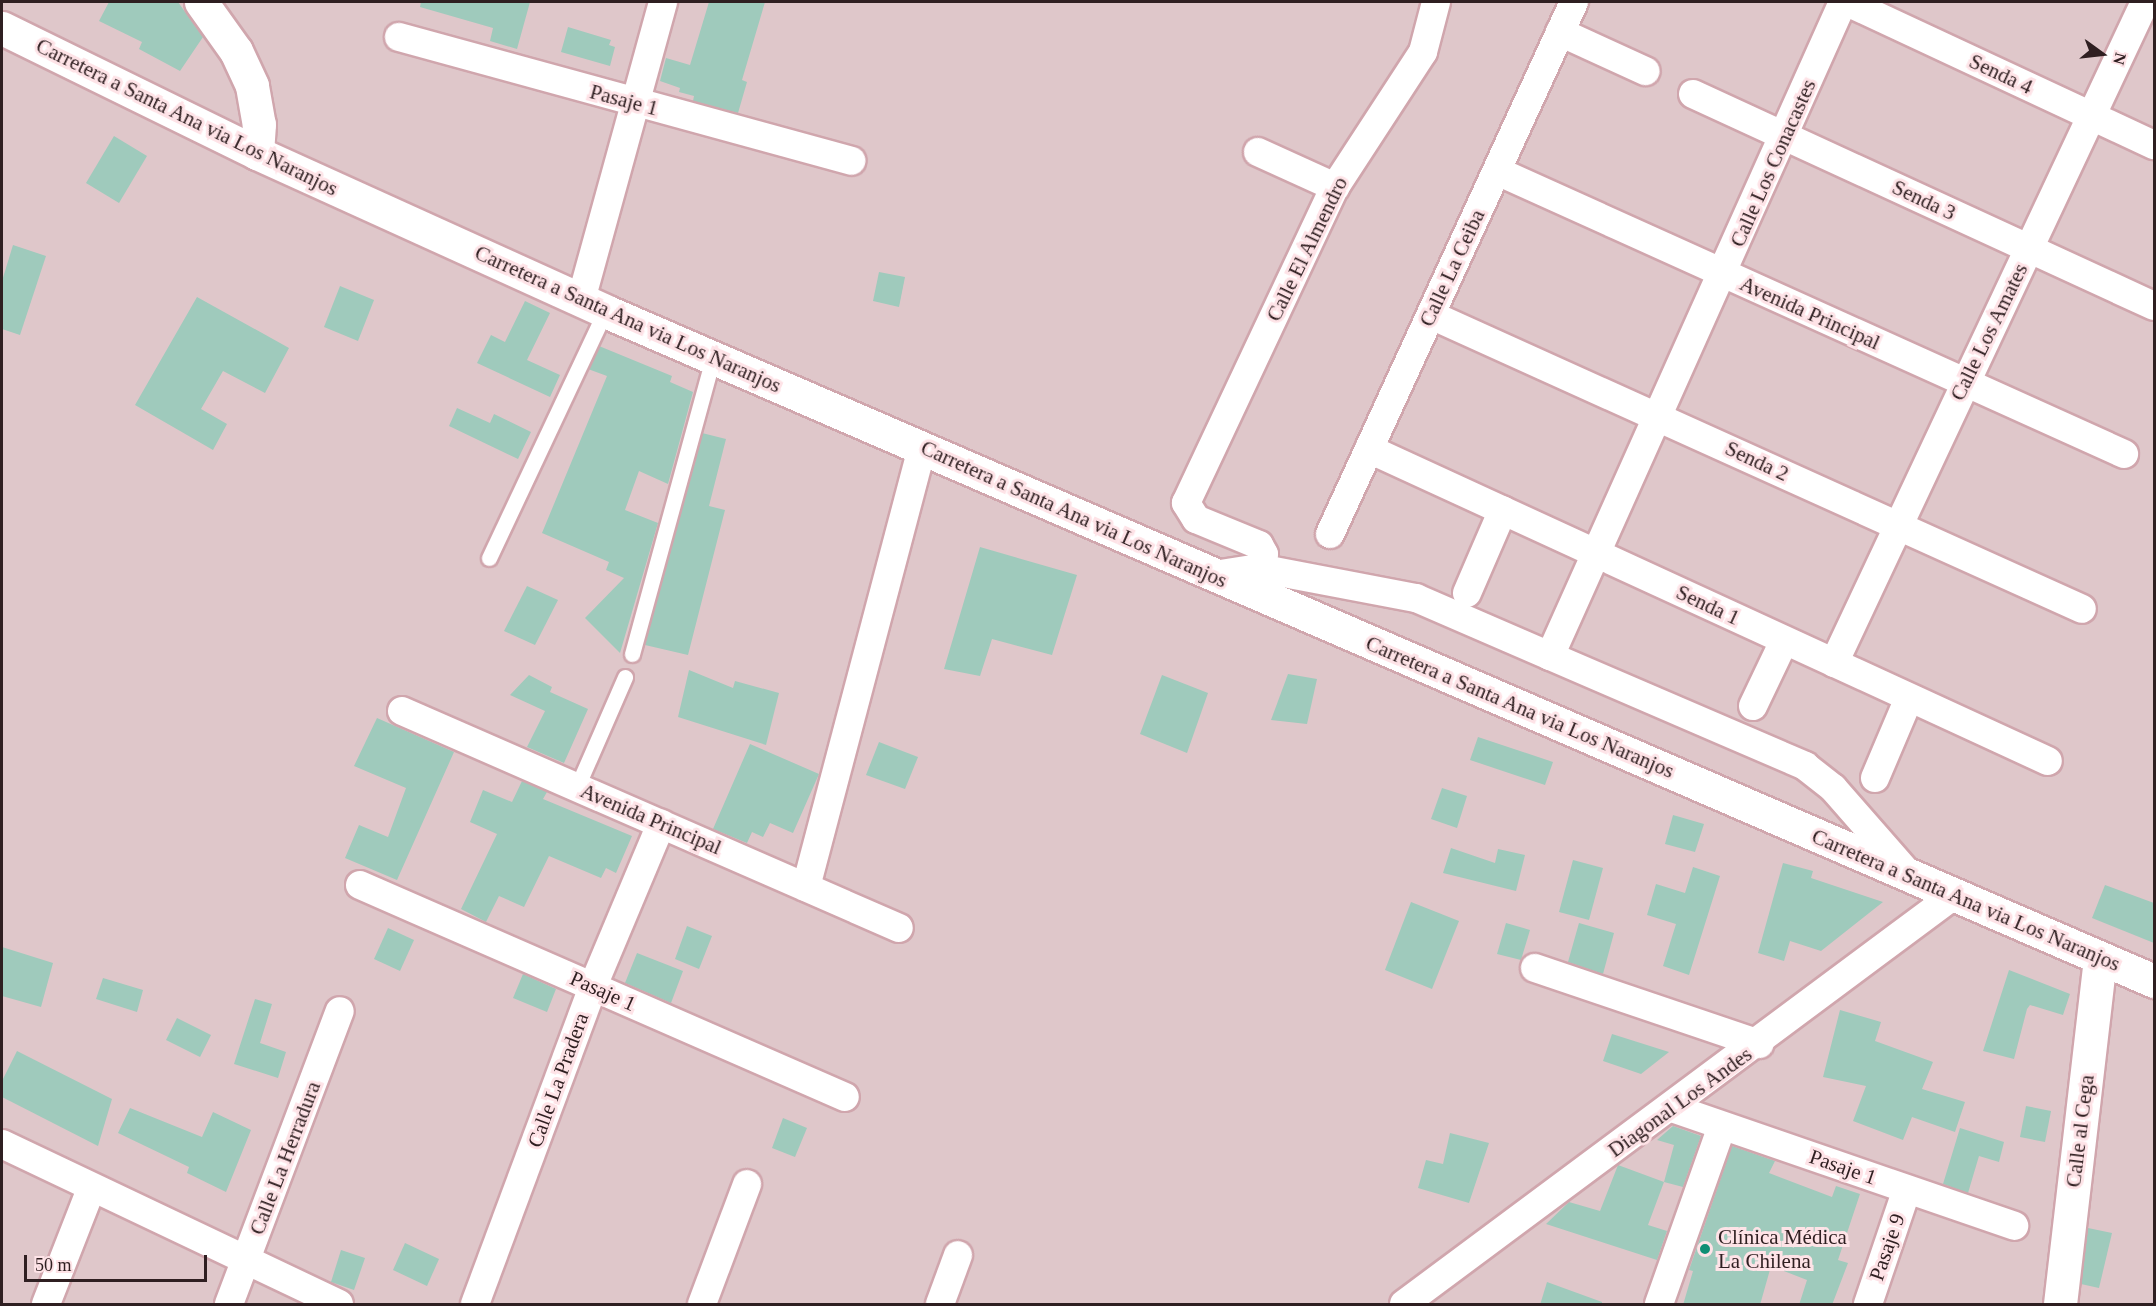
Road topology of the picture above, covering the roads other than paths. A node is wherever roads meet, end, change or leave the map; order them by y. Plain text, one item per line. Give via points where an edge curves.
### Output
1 (201, 2) edge
2 (663, 2) edge
3 (1436, 2) edge
4 (1574, 2) edge
5 (1845, 2) edge
6 (2145, 2) edge
7 (2, 28) edge
8 (1560, 32) junction
9 (399, 37) dead end
10 (1645, 71) dead end
11 (1693, 94) dead end
12 (635, 104) junction
13 (2091, 116) junction
14 (1786, 137) junction
15 (2154, 145) edge
16 (1258, 152) dead end
17 (256, 153) junction
18 (851, 161) dead end
19 (1497, 171) junction
20 (1335, 187) junction
21 (2029, 248) junction
22 (1724, 274) junction
23 (593, 306) junction
24 (2154, 306) edge
25 (1431, 315) junction
26 (713, 357) junction
27 (1964, 382) junction
28 (1659, 415) junction
29 (922, 448) junction
30 (1369, 449) junction
31 (2124, 454) dead end
32 (1503, 510) junction
33 (1897, 525) junction
34 (1330, 534) dead end
35 (1596, 553) junction
36 (489, 558) dead end
37 (1258, 568) junction
38 (1214, 575) junction
39 (1467, 593) dead end
40 (2082, 609) dead end
41 (1784, 641) junction
42 (632, 654) dead end
43 (1550, 656) junction
44 (1834, 663) junction
45 (625, 677) dead end
46 (1910, 698) junction
47 (1753, 706) dead end
48 (402, 711) dead end
49 (2048, 761) dead end
50 (1875, 778) dead end
51 (577, 787) junction
52 (661, 824) junction
53 (1911, 877) junction
54 (360, 885) dead end
55 (806, 887) junction
56 (1954, 895) junction
57 (899, 928) dead end
58 (2100, 958) junction
59 (1535, 968) dead end
60 (2154, 981) edge
61 (593, 986) junction
62 (340, 1011) dead end
63 (1759, 1044) junction
64 (845, 1097) dead end
65 (1672, 1108) junction
66 (1722, 1126) junction
67 (2, 1144) edge
68 (747, 1184) dead end
69 (91, 1189) junction
70 (1907, 1189) junction
71 (2014, 1226) dead end
72 (958, 1254) dead end
73 (246, 1261) junction
74 (46, 1305) edge
75 (229, 1305) edge
76 (339, 1305) edge
77 (475, 1305) edge
78 (702, 1305) edge
79 (940, 1305) edge
80 (1404, 1305) edge
81 (1659, 1305) edge
82 (1868, 1305) edge
83 (2060, 1305) edge

1 - 17 main road via 236,51 252,86 259,124
2 - 12 street
3 - 20 street, Calle El Almendro via 1424,52
4 - 8 street, Calle La Ceiba
5 - 13 street, Senda 4
5 - 14 street, Calle Los Conacastes
6 - 13 street, Calle Los Amates
7 - 17 main road, Carretera a Santa Ana via Los Naranjos
8 - 10 street
8 - 19 street, Calle La Ceiba
9 - 12 street, Pasaje 1
11 - 14 street, Senda 3
12 - 18 street, Pasaje 1
12 - 23 street via 593,258
13 - 15 street, Senda 4
13 - 21 street, Calle Los Amates
14 - 21 street, Senda 3
14 - 22 street, Calle Los Conacastes
16 - 20 street
17 - 23 main road, Carretera a Santa Ana via Los Naranjos
19 - 22 street, Avenida Principal
19 - 25 street, Calle La Ceiba
20 - 37 street, Calle El Almendro via 1186,503 1196,519 1259,545 1264,554
21 - 24 street, Senda 3
21 - 27 street, Calle Los Amates
22 - 27 street, Avenida Principal
22 - 28 street, Calle Los Conacastes
23 - 26 main road, Carretera a Santa Ana via Los Naranjos
23 - 36 lane
25 - 28 street, Senda 2
25 - 30 street, Calle La Ceiba
26 - 29 main road, Carretera a Santa Ana via Los Naranjos
26 - 42 lane
27 - 31 street, Avenida Principal
27 - 33 street, Calle Los Amates
28 - 33 street, Senda 2
28 - 35 street, Calle Los Conacastes
29 - 38 main road, Carretera a Santa Ana via Los Naranjos
29 - 55 street
30 - 32 street, Senda 1
30 - 34 street, Calle La Ceiba
32 - 35 street, Senda 1
32 - 39 street
33 - 40 street, Senda 2
33 - 44 street, Calle Los Amates
35 - 41 street, Senda 1
35 - 43 street, Calle Los Conacastes
37 - 38 street
37 - 43 street via 1416,598
38 - 53 main road, Carretera a Santa Ana via Los Naranjos
41 - 44 street, Senda 1
41 - 47 street
43 - 53 street via 1805,766 1833,788
44 - 46 street, Senda 1
45 - 51 lane
46 - 49 street, Senda 1
46 - 50 street
48 - 51 street, Avenida Principal
51 - 52 street, Avenida Principal
52 - 55 street, Avenida Principal
52 - 61 street, Calle La Pradera
53 - 56 main road, Carretera a Santa Ana via Los Naranjos
54 - 61 street, Pasaje 1
55 - 57 street, Avenida Principal
56 - 58 main road, Carretera a Santa Ana via Los Naranjos
56 - 63 street, Diagonal Los Andes
58 - 60 main road, Carretera a Santa Ana via Los Naranjos
58 - 83 main road, Calle al Cega
59 - 63 street
61 - 64 street, Pasaje 1
61 - 77 street, Calle La Pradera
62 - 73 street, Calle La Herradura
63 - 65 street, Diagonal Los Andes
65 - 66 street, Pasaje 1
65 - 80 street, Diagonal Los Andes
66 - 70 street, Pasaje 1
66 - 81 street
67 - 69 street
68 - 78 street
69 - 73 street
69 - 74 street
70 - 71 street, Pasaje 1
70 - 82 street, Pasaje 9
72 - 79 street
73 - 75 street, Calle La Herradura
73 - 76 street

